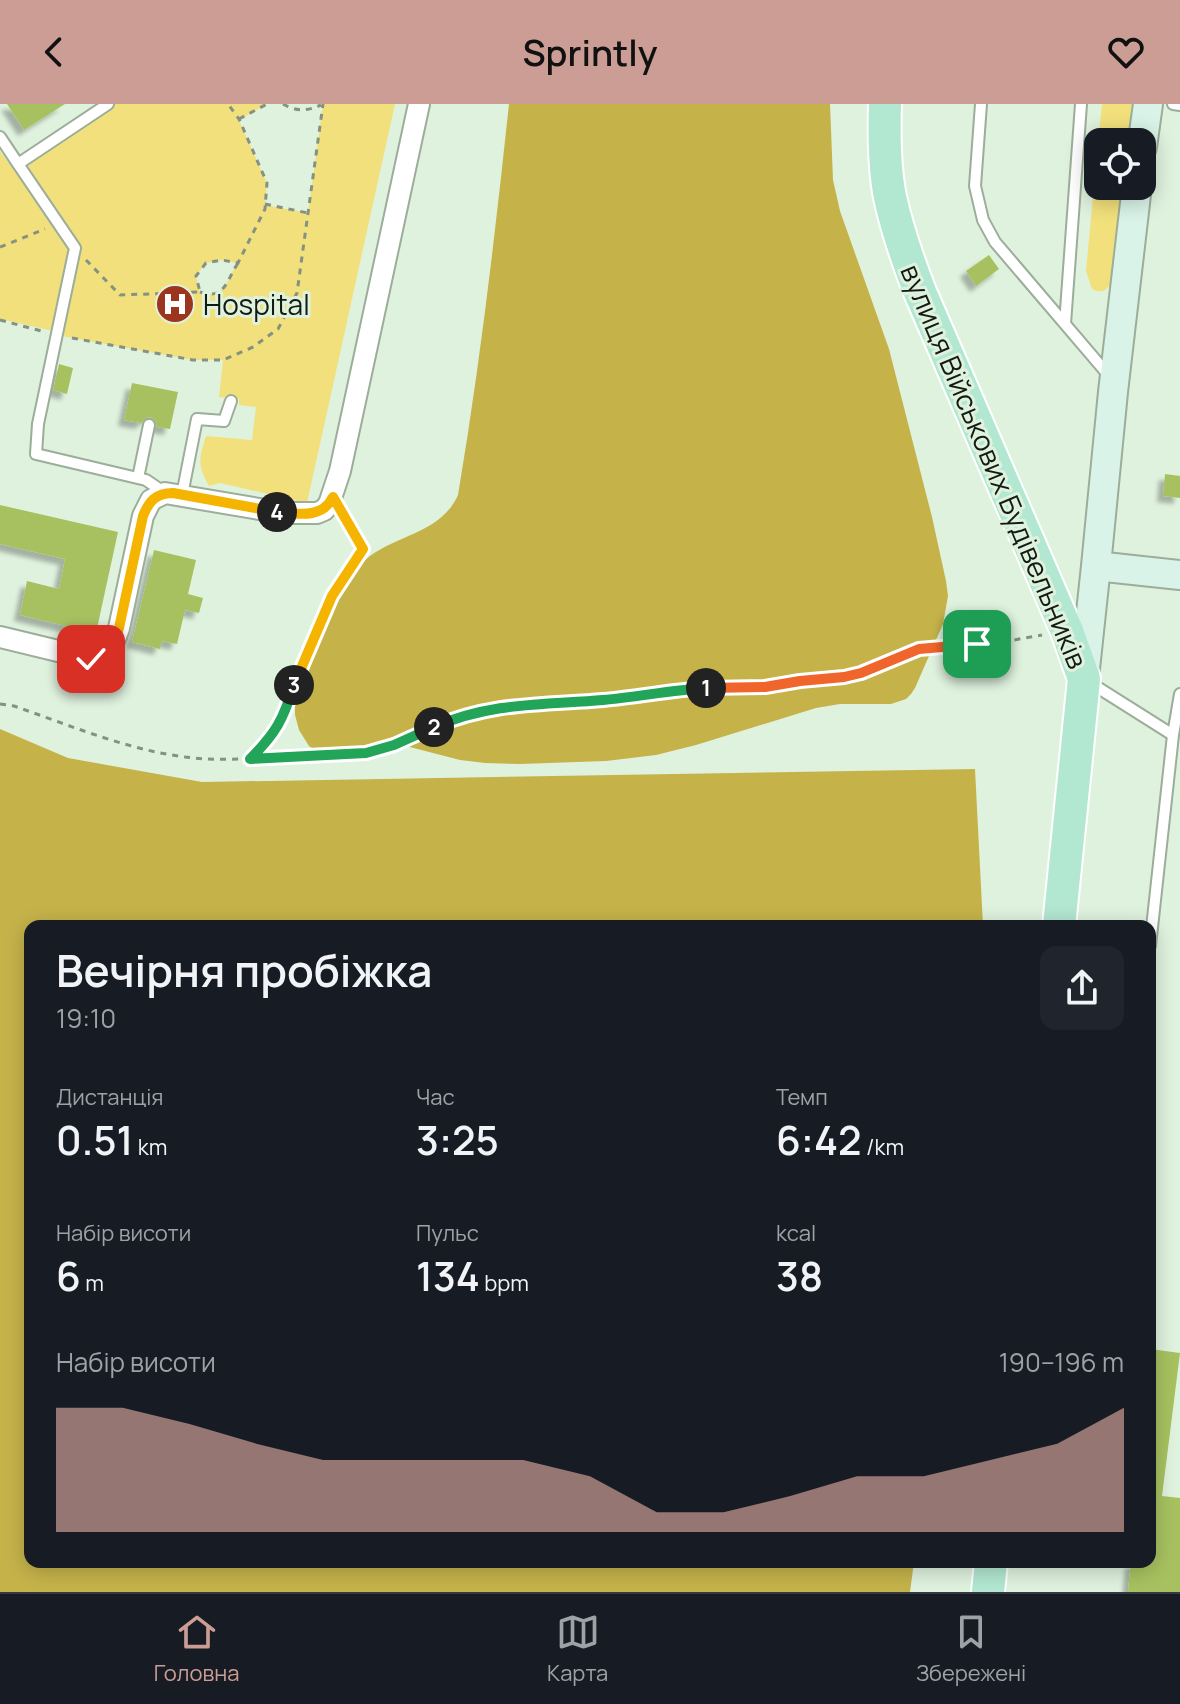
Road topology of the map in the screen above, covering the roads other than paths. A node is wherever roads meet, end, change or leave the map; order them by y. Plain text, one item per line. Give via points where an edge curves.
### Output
1 (108, 104) edge
2 (419, 104) edge
3 (885, 104) edge
4 (981, 104) edge
5 (1081, 104) edge
6 (1148, 104) edge
7 (1173, 104) edge
8 (1180, 105) edge
9 (1145, 128) edge
10 (0, 137) edge
11 (18, 164) junction
12 (1135, 200) edge
13 (1065, 324) junction
14 (1115, 383) junction
15 (231, 401) dead end
16 (149, 425) dead end
17 (138, 478) junction
18 (174, 494) junction
19 (1096, 566) junction
20 (1180, 575) edge
21 (0, 637) edge
22 (1084, 679) junction
23 (1180, 694) edge
24 (1173, 735) junction
25 (1060, 920) edge
26 (1153, 920) edge
27 (990, 1568) edge
28 (988, 1592) edge

1 - 11 lane
2 - 18 street via 333,497 324,510 307,514
3 - 22 main road, вулиця Військових Будівельників via 890,195 907,259
4 - 13 lane via 975,186 983,220 995,242
5 - 13 lane
6 - 9 street
7 - 8 lane
10 - 11 lane
11 - 17 lane via 75,248 36,454
12 - 14 street
13 - 14 lane
14 - 19 street
15 - 18 lane via 224,421 197,419
16 - 17 lane
17 - 18 lane
18 - 21 street via 151,500 146,508 119,628 102,656 91,659
19 - 20 street
19 - 22 street
22 - 24 lane
22 - 25 main road, вулиця Військових Будівельників
23 - 24 lane
24 - 26 lane
27 - 28 main road

